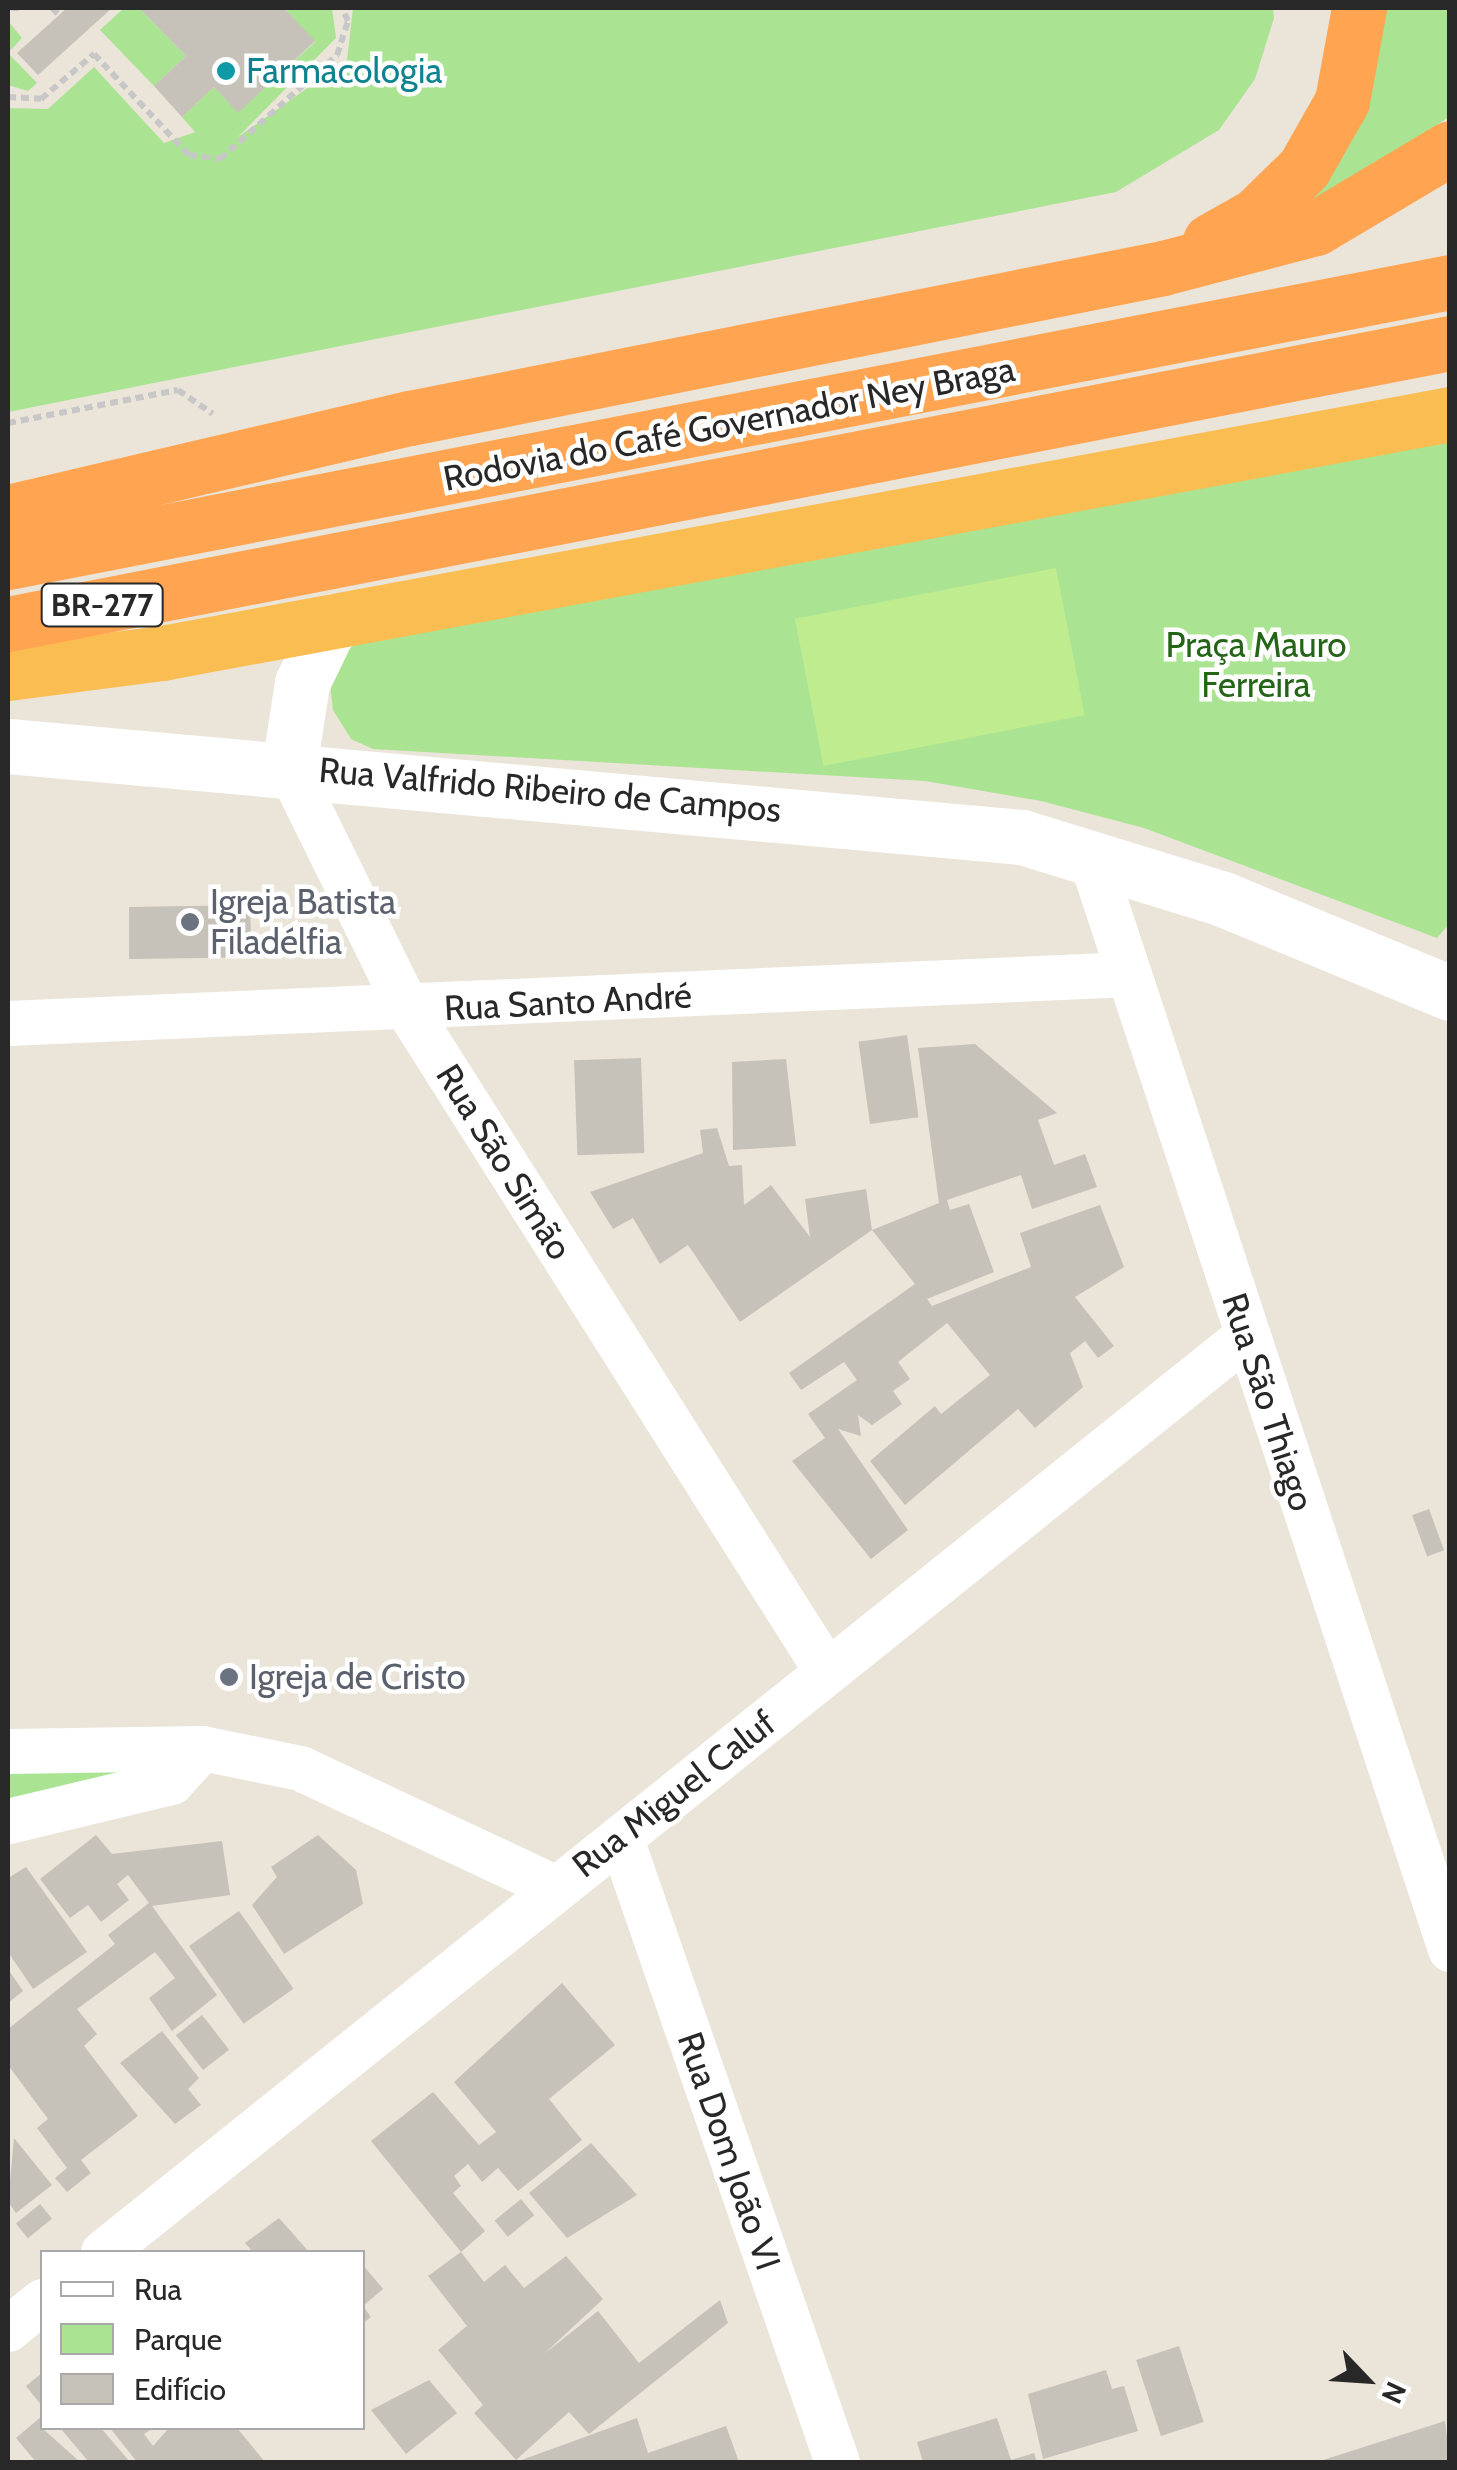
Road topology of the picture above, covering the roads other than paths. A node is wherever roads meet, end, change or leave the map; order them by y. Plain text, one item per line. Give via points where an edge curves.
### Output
1 (1359, 8) edge
2 (1450, 148) edge
3 (1163, 268) junction
4 (1450, 282) edge
5 (1450, 344) edge
6 (1450, 414) edge
7 (8, 512) edge
8 (8, 562) edge
9 (332, 621) junction
10 (8, 624) edge
11 (8, 672) edge
12 (8, 746) edge
13 (288, 768) junction
14 (1089, 854) junction
15 (1128, 974) junction
16 (1444, 981) edge
17 (408, 1010) junction
18 (8, 1023) edge
19 (1246, 1336) junction
20 (827, 1672) junction
21 (202, 1748) junction
22 (8, 1751) edge
23 (8, 1822) edge
24 (622, 1839) junction
25 (554, 1887) junction
26 (1450, 1950) edge
27 (104, 2250) edge
28 (40, 2303) edge
29 (8, 2330) edge
30 (837, 2462) edge

1 - 3 highway via 1342,100 1304,168 1256,215
2 - 3 highway via 1316,228
3 - 7 highway
4 - 8 highway, Rodovia do Café Governador Ney Braga / BR-277
5 - 10 highway, Rodovia do Café Governador Ney Braga / BR-277
6 - 9 highway
9 - 11 highway
9 - 13 street via 302,683
12 - 13 street, Rua Valfrido Ribeiro de Campos
13 - 14 street, Rua Valfrido Ribeiro de Campos via 946,825
13 - 17 street, Rua São Simão
14 - 15 street, Rua São Thiago
14 - 16 street
15 - 17 street, Rua Santo André
15 - 19 street, Rua São Thiago
17 - 18 street, Rua Santo André
17 - 20 street, Rua São Simão
19 - 20 street, Rua Miguel Caluf
19 - 26 street, Rua São Thiago
20 - 24 street, Rua Miguel Caluf
21 - 22 street
21 - 23 street via 171,1782
21 - 25 street via 300,1768
24 - 25 street, Rua Miguel Caluf
24 - 30 street, Rua Dom João VI
25 - 27 street, Rua Miguel Caluf
28 - 29 street

